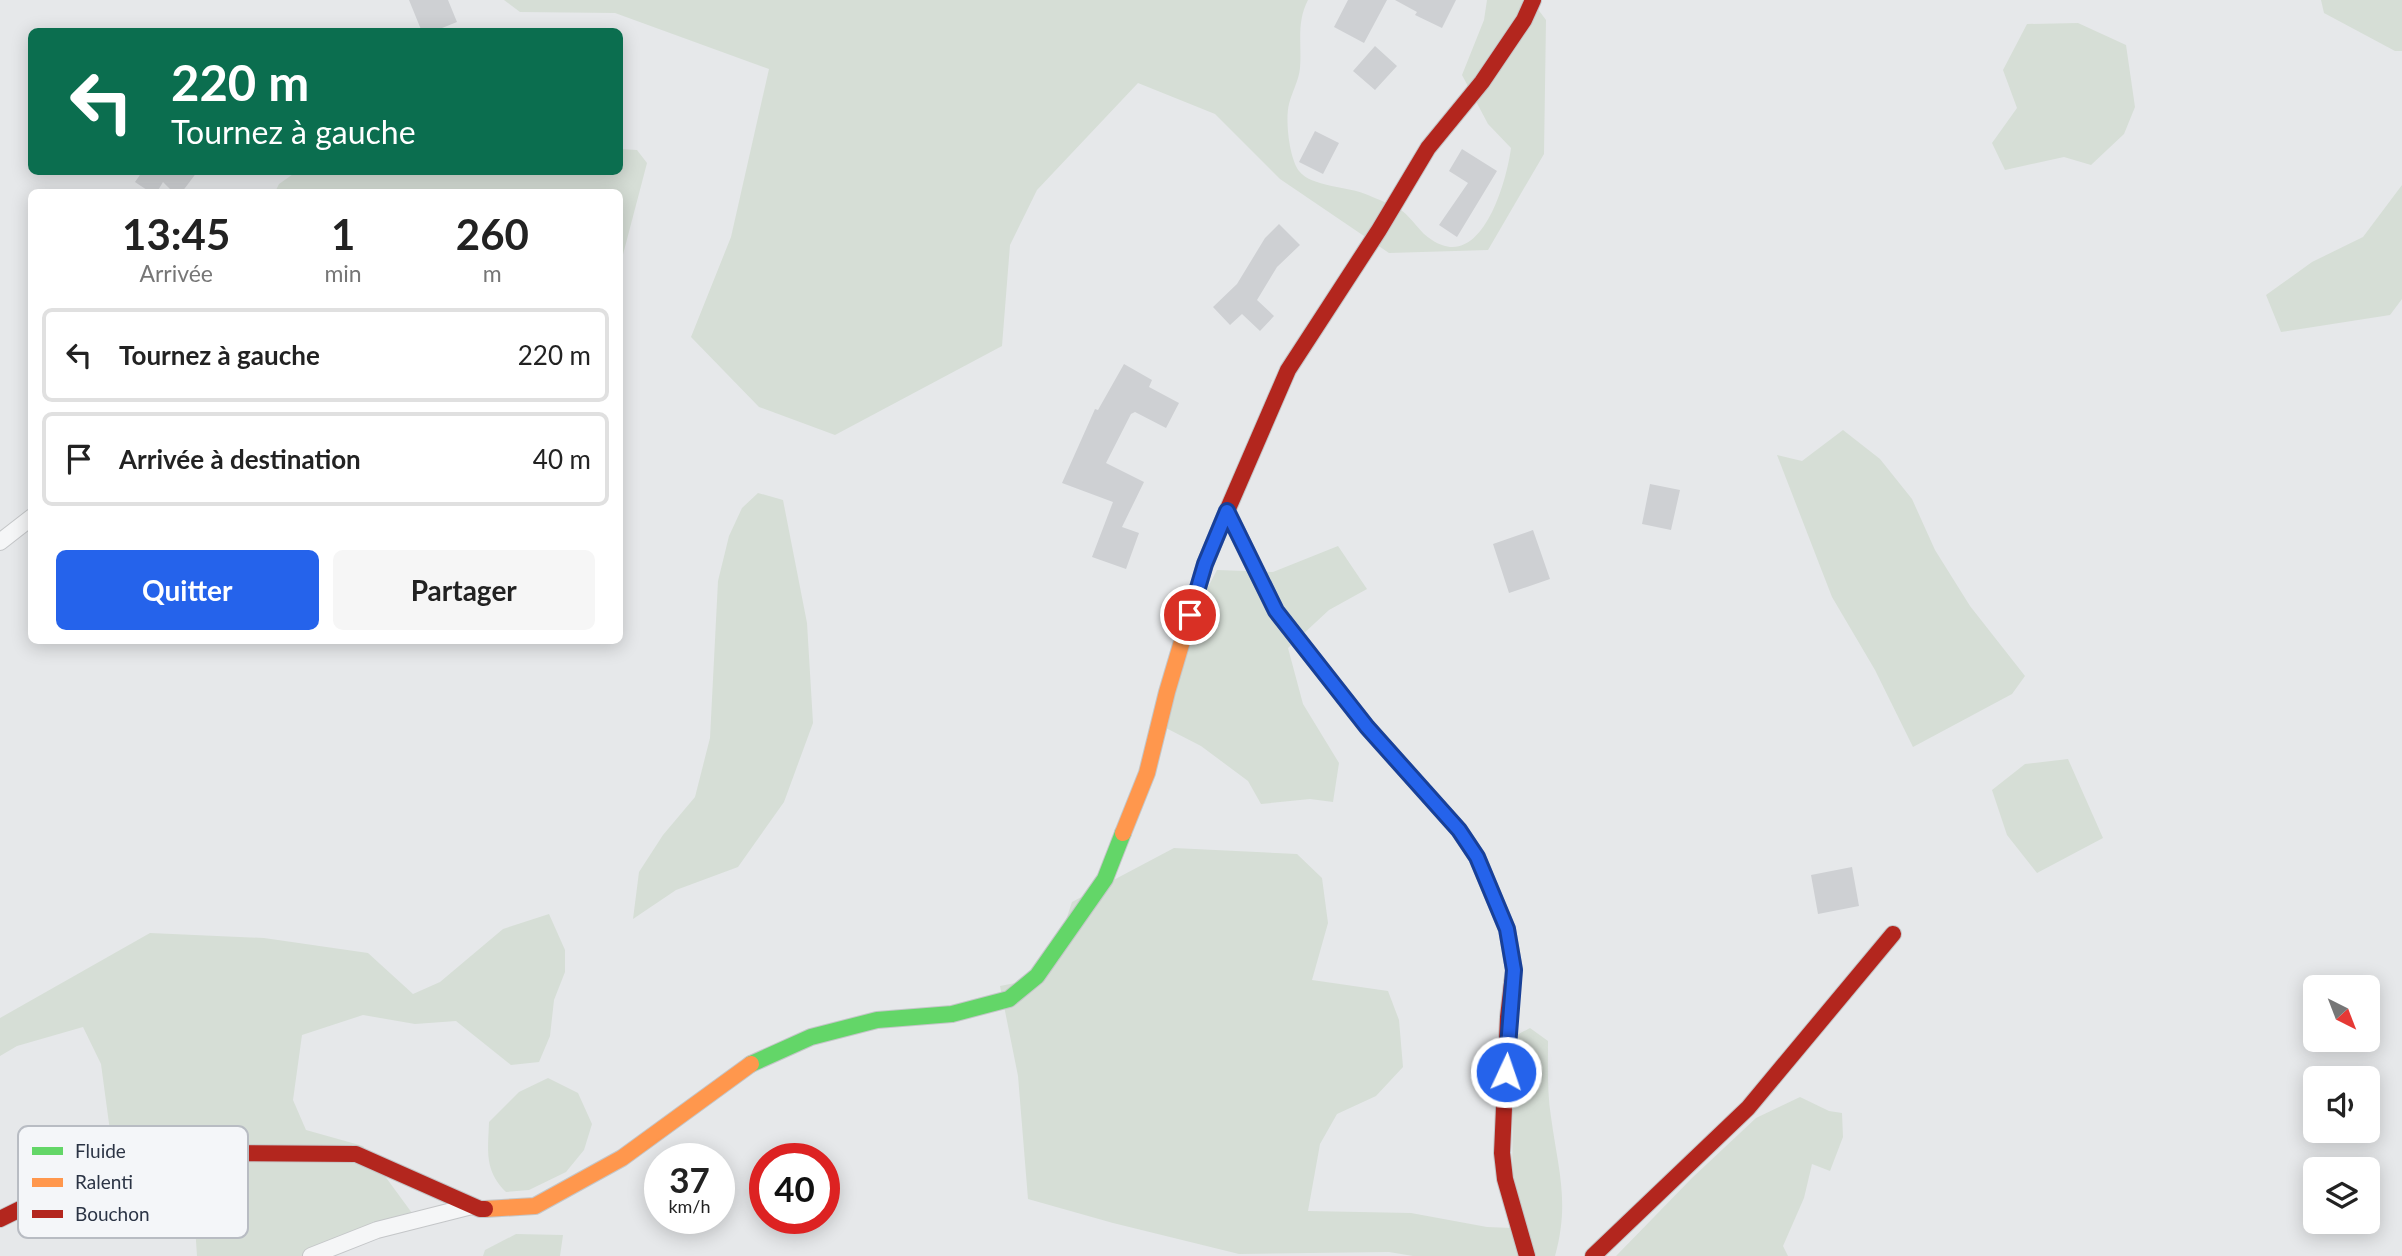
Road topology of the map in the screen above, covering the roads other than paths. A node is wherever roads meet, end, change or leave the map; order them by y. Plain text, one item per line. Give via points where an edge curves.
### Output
1 (1533, 0) edge
2 (1227, 511) junction
3 (28, 520) edge
4 (0, 542) edge
5 (1893, 934) dead end
6 (248, 1153) edge
7 (472, 1206) junction
8 (18, 1210) edge
9 (0, 1219) edge
10 (311, 1256) edge
11 (1527, 1256) edge
12 (1593, 1256) edge

1 - 2 street via 1482,82 1428,148 1288,370
2 - 7 street via 1205,564 1147,773 1105,879 1037,976 1009,999 952,1014 877,1020 811,1037 744,1067 622,1158 534,1206
2 - 11 street via 1276,611 1367,727 1459,830 1477,857 1499,907 1514,970 1502,1153
3 - 4 street
5 - 12 street via 1748,1108
6 - 7 street via 356,1154
7 - 10 street via 377,1230
8 - 9 street

